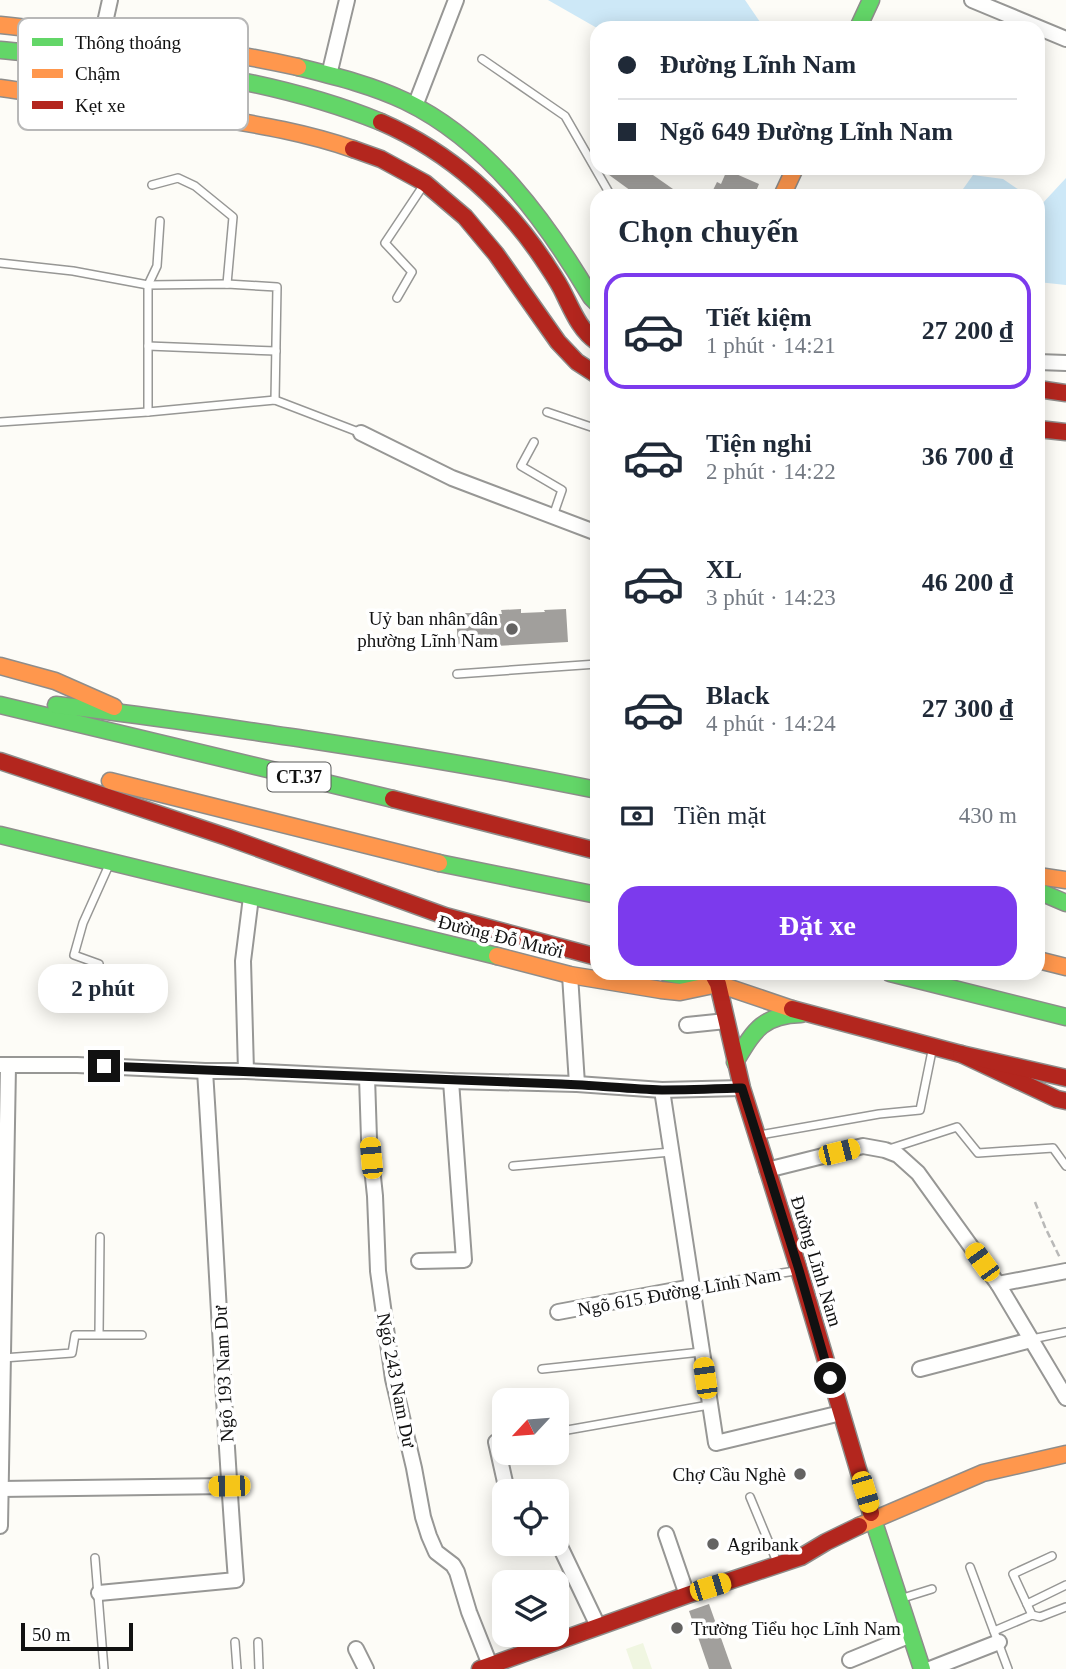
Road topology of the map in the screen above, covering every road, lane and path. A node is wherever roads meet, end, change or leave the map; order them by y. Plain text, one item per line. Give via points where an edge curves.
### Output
1 (110, 0) edge
2 (347, 0) edge
3 (456, 0) edge
4 (871, 0) edge
5 (972, 0) edge
6 (106, 18) edge
7 (861, 21) edge
8 (1023, 21) edge
9 (0, 25) edge
10 (18, 27) edge
11 (1045, 30) edge
12 (1066, 39) edge
13 (0, 50) edge
14 (18, 52) edge
15 (248, 57) edge
16 (482, 59) dead end
17 (329, 75) junction
18 (248, 83) edge
19 (0, 88) edge
20 (18, 90) edge
21 (415, 106) junction
22 (248, 123) edge
23 (590, 159) edge
24 (425, 183) junction
25 (152, 186) dead end
26 (160, 221) dead end
27 (0, 263) edge
28 (227, 284) junction
29 (148, 285) junction
30 (590, 295) edge
31 (397, 298) dead end
32 (590, 336) edge
33 (148, 346) junction
34 (276, 351) junction
35 (1045, 362) edge
36 (1066, 363) edge
37 (590, 370) edge
38 (275, 400) junction
39 (148, 412) junction
40 (547, 412) dead end
41 (0, 422) edge
42 (590, 427) edge
43 (1045, 430) edge
44 (1066, 432) edge
45 (361, 433) joint
46 (534, 442) dead end
47 (553, 517) junction
48 (590, 530) edge
49 (590, 664) edge
50 (0, 666) edge
51 (457, 674) dead end
52 (0, 700) edge
53 (0, 705) edge
54 (123, 711) junction
55 (0, 753) edge
56 (0, 761) edge
57 (590, 784) edge
58 (574, 785) junction
59 (590, 788) edge
60 (0, 835) edge
61 (590, 849) edge
62 (110, 861) junction
63 (1045, 877) edge
64 (1066, 880) edge
65 (590, 894) edge
66 (1045, 894) edge
67 (251, 897) junction
68 (1066, 903) edge
69 (590, 955) edge
70 (1045, 962) edge
71 (99, 964) dead end
72 (1066, 967) edge
73 (570, 975) junction
74 (590, 978) edge
75 (602, 980) edge
76 (709, 980) edge
77 (717, 980) edge
78 (723, 980) edge
79 (918, 980) edge
80 (806, 1014) junction
81 (1066, 1017) edge
82 (726, 1021) junction
83 (687, 1025) dead end
84 (933, 1047) junction
85 (961, 1054) junction
86 (735, 1062) junction
87 (4, 1065) edge
88 (246, 1071) junction
89 (205, 1072) junction
90 (367, 1077) junction
91 (1066, 1079) edge
92 (451, 1080) junction
93 (576, 1084) junction
94 (742, 1088) junction
95 (662, 1090) junction
96 (1066, 1101) edge
97 (757, 1135) junction
98 (886, 1150) junction
99 (672, 1152) junction
100 (513, 1166) dead end
101 (1066, 1166) edge
102 (767, 1170) junction
103 (1035, 1202) dead end
104 (100, 1237) dead end
105 (419, 1261) dead end
106 (1064, 1265) edge
107 (799, 1270) junction
108 (998, 1284) junction
109 (692, 1287) junction
110 (558, 1312) dead end
111 (1066, 1332) edge
112 (99, 1334) junction
113 (142, 1335) dead end
114 (1031, 1340) junction
115 (701, 1352) junction
116 (3, 1358) junction
117 (542, 1369) dead end
118 (920, 1369) dead end
119 (1066, 1398) edge
120 (709, 1405) junction
121 (841, 1413) junction
122 (569, 1430) edge
123 (1066, 1454) edge
124 (229, 1486) junction
125 (0, 1489) edge
126 (750, 1497) dead end
127 (873, 1519) junction
128 (0, 1525) edge
129 (666, 1534) dead end
130 (565, 1556) edge
131 (1052, 1556) dead end
132 (95, 1558) dead end
133 (779, 1566) junction
134 (970, 1567) dead end
135 (1066, 1585) edge
136 (932, 1589) dead end
137 (99, 1594) junction
138 (687, 1595) junction
139 (899, 1600) junction
140 (1027, 1604) junction
141 (1066, 1607) edge
142 (1032, 1615) junction
143 (598, 1626) junction
144 (911, 1635) junction
145 (997, 1636) junction
146 (235, 1642) dead end
147 (258, 1642) dead end
148 (356, 1649) dead end
149 (850, 1660) dead end
150 (485, 1667) edge
151 (104, 1669) edge
152 (237, 1669) edge
153 (259, 1669) edge
154 (366, 1669) edge
155 (922, 1669) edge
156 (930, 1669) edge
157 (1008, 1669) edge

1 - 6 street
2 - 17 street
3 - 21 street
4 - 7 main road
5 - 8 street
9 - 10 main road
11 - 12 street
13 - 14 main road
15 - 17 main road
16 - 23 lane via 565,116
17 - 21 main road
18 - 32 main road via 354,110 448,159 517,223
19 - 20 main road
21 - 30 main road via 471,145 515,187 540,216
22 - 24 main road via 330,141 381,159
24 - 31 lane via 385,243 412,272
24 - 37 main road via 465,217 558,342
25 - 28 lane via 178,178 233,217
26 - 29 lane via 157,266
27 - 29 lane
28 - 29 lane
28 - 34 lane via 277,287
29 - 33 lane
33 - 34 lane
33 - 39 lane
34 - 38 lane
35 - 36 street
38 - 39 lane
38 - 45 lane
39 - 41 lane
40 - 42 lane
43 - 44 main road
45 - 47 street via 452,478
46 - 47 lane via 521,466 562,490
47 - 48 street
49 - 51 lane
50 - 54 main road via 55,681
52 - 54 main road
53 - 61 main road, CT.37
54 - 58 main road
55 - 65 main road, CT.37 via 456,867
56 - 69 main road via 227,836 444,916
57 - 58 main road
58 - 59 main road
60 - 62 main road, Đường Đỗ Mười
62 - 67 main road, Đường Đỗ Mười
62 - 71 lane via 74,955
63 - 64 main road
66 - 68 main road
67 - 73 main road, Đường Đỗ Mười
67 - 88 street via 243,961
70 - 72 main road
73 - 74 main road, Đường Đỗ Mười
73 - 93 street
75 - 76 main road, Đường Đỗ Mười via 680,992
77 - 82 main road, Đường Lĩnh Nam
78 - 80 main road
79 - 81 main road
80 - 84 main road
80 - 86 main road via 788,1013 760,1026
82 - 83 street
82 - 86 main road, Đường Lĩnh Nam
84 - 85 main road
84 - 97 lane via 920,1110
85 - 91 main road
85 - 96 main road
86 - 94 main road, Đường Lĩnh Nam
87 - 89 street
87 - 116 street
88 - 89 street
88 - 90 street
89 - 124 street, Ngõ 193 Nam Dư
90 - 92 street
90 - 150 street, Ngõ 243 Nam Dư via 378,1270 393,1379 429,1536 436,1552 457,1572
92 - 93 street
92 - 105 street via 464,1260
93 - 95 street
94 - 95 street
94 - 97 main road, Đường Lĩnh Nam
95 - 99 street
97 - 102 main road, Đường Lĩnh Nam
98 - 101 lane via 957,1128 978,1153 1053,1148
98 - 102 street via 863,1146
98 - 108 street via 918,1173
99 - 100 lane
99 - 109 street
102 - 107 main road, Đường Lĩnh Nam
103 - 106 path
104 - 112 lane
106 - 108 street
107 - 109 lane, Ngõ 615 Đường Lĩnh Nam
107 - 121 main road, Đường Lĩnh Nam
108 - 114 street
109 - 110 street, Ngõ 615 Đường Lĩnh Nam
109 - 115 street
111 - 114 lane
112 - 113 lane
112 - 116 lane via 75,1335 72,1353
114 - 118 street
114 - 119 street
115 - 117 lane
115 - 120 street
116 - 125 street
120 - 121 street via 716,1443
120 - 122 lane
121 - 127 main road, Đường Lĩnh Nam
123 - 127 main road via 983,1473
124 - 125 street
124 - 137 street, Ngõ 193 Nam Dư via 236,1580
125 - 128 street
126 - 133 lane
127 - 133 main road
127 - 139 main road, Đường Lĩnh Nam
129 - 138 street
130 - 143 street
131 - 140 lane via 1013,1574
132 - 137 lane
133 - 138 main road
134 - 145 lane
135 - 140 lane
136 - 139 lane
137 - 151 lane
138 - 143 main road
139 - 144 main road, Đường Lĩnh Nam
140 - 142 lane
141 - 142 lane via 1040,1618
142 - 145 lane
143 - 150 main road
144 - 149 street
144 - 155 main road, Đường Lĩnh Nam
145 - 156 street
145 - 157 lane
146 - 152 lane
147 - 153 lane
148 - 154 street

